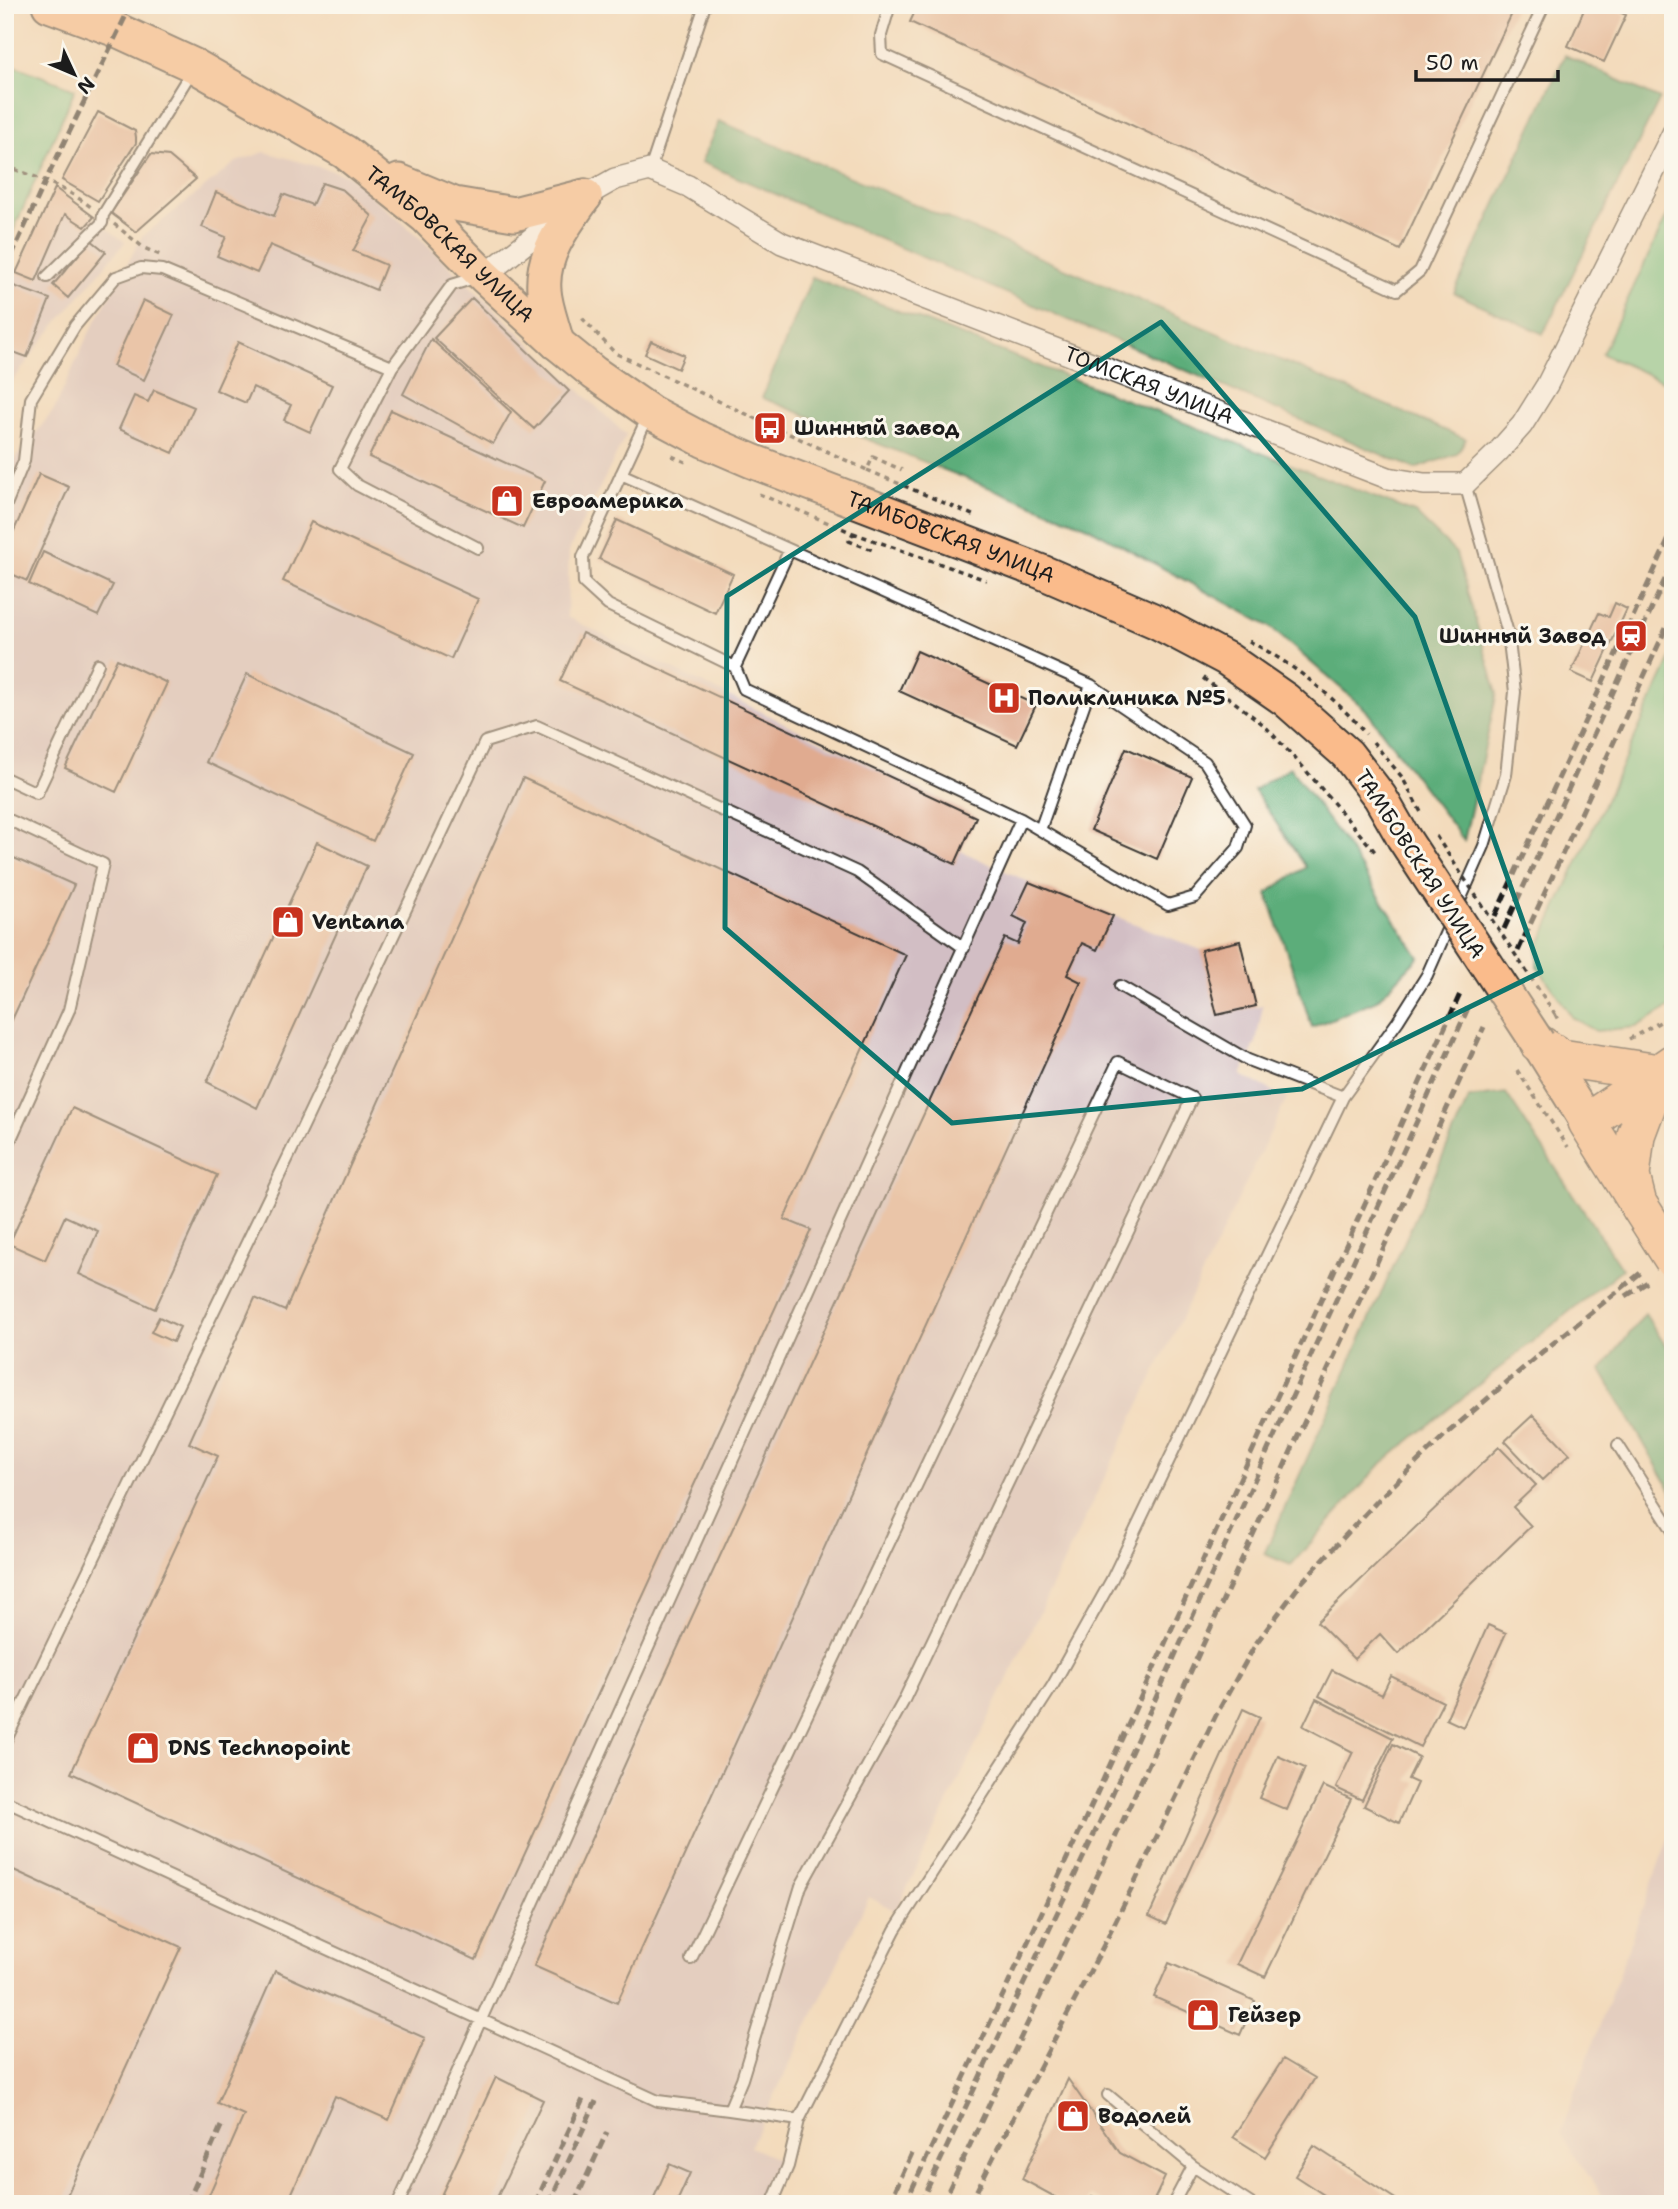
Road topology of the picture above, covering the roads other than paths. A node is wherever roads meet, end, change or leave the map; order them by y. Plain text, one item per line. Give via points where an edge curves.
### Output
1 (705, 5) edge
2 (890, 5) edge
3 (1544, 5) edge
4 (54, 6) edge
5 (195, 66) junction
6 (1673, 133) edge
7 (345, 152) junction
8 (650, 170) junction
9 (584, 196) junction
10 (484, 276) junction
11 (47, 277) dead end
12 (557, 343) junction
13 (392, 367) junction
14 (650, 412) junction
15 (621, 474) junction
16 (1465, 484) junction
17 (5, 507) edge
18 (478, 548) dead end
19 (789, 551) junction
20 (98, 664) dead end
21 (735, 667) junction
22 (1091, 685) junction
23 (5, 778) edge
24 (5, 818) edge
25 (1021, 819) junction
26 (1040, 830) junction
27 (964, 948) junction
28 (1120, 986) dead end
29 (1551, 1027) junction
30 (1666, 1068) edge
31 (1343, 1097) junction
32 (1587, 1122) junction
33 (5, 1152) edge
34 (1640, 1207) junction
35 (1673, 1259) edge
36 (1618, 1445) dead end
37 (1673, 1531) edge
38 (5, 1742) edge
39 (5, 1801) edge
40 (691, 1959) dead end
41 (481, 2020) junction
42 (1108, 2095) dead end
43 (729, 2110) junction
44 (799, 2120) junction
45 (1193, 2166) junction
46 (398, 2204) edge
47 (772, 2204) edge
48 (1173, 2204) edge
49 (1251, 2204) edge

1 - 8 lane
2 - 3 lane via 881,35 882,54 1396,290 1420,271
4 - 5 main road, ТАМБОВСКАЯ УЛИЦА
5 - 7 main road, ТАМБОВСКАЯ УЛИЦА
5 - 11 lane via 102,223
6 - 16 street via 1547,385 1521,425
7 - 9 main road via 454,204 514,214
7 - 10 main road, ТАМБОВСКАЯ УЛИЦА via 426,217
8 - 9 street via 615,179
8 - 16 street, ТОМСКАЯ УЛИЦА via 688,186 782,243 1388,478
9 - 10 street
9 - 12 main road via 558,234 545,268 544,291
10 - 12 main road, ТАМБОВСКАЯ УЛИЦА
10 - 13 lane via 453,285
12 - 14 main road, ТАМБОВСКАЯ УЛИЦА
13 - 17 lane via 162,270 141,268 116,277 75,326 31,399 24,461
13 - 18 lane via 340,469 357,485
14 - 15 lane
14 - 29 main road, ТАМБОВСКАЯ УЛИЦА, bridge via 752,461 1042,572 1155,621 1227,659 1286,700 1347,754 1380,797 1404,841
15 - 19 lane
15 - 21 lane via 583,557 584,583 608,605
16 - 31 lane via 1508,633 1515,692 1506,775 1484,846 1427,975
19 - 21 lane
19 - 22 lane
20 - 23 lane via 37,793
21 - 25 lane via 744,689
22 - 26 lane
22 - 26 lane via 1205,762 1245,825 1238,848 1195,897 1168,905
24 - 33 lane via 103,864 69,1010
25 - 26 lane
25 - 27 lane
27 - 38 lane via 856,872 537,726 485,742
27 - 41 lane
28 - 31 lane via 1248,1060
29 - 30 highway via 1561,1058
29 - 32 main road, ТАМБОВСКАЯ УЛИЦА
30 - 32 highway
30 - 34 highway via 1636,1135 1631,1176
31 - 44 lane via 1111,1581 1053,1685 895,1930
32 - 34 highway, ТАМБОВСКАЯ УЛИЦА
34 - 35 highway, ТАМБОВСКАЯ УЛИЦА, bridge
36 - 37 lane
39 - 41 lane
40 - 43 lane via 1118,1062 1192,1098 902,1702 801,1886
41 - 43 lane via 658,2101
41 - 46 lane
42 - 45 lane
43 - 44 lane
44 - 47 lane via 788,2166
45 - 48 lane
45 - 49 lane

